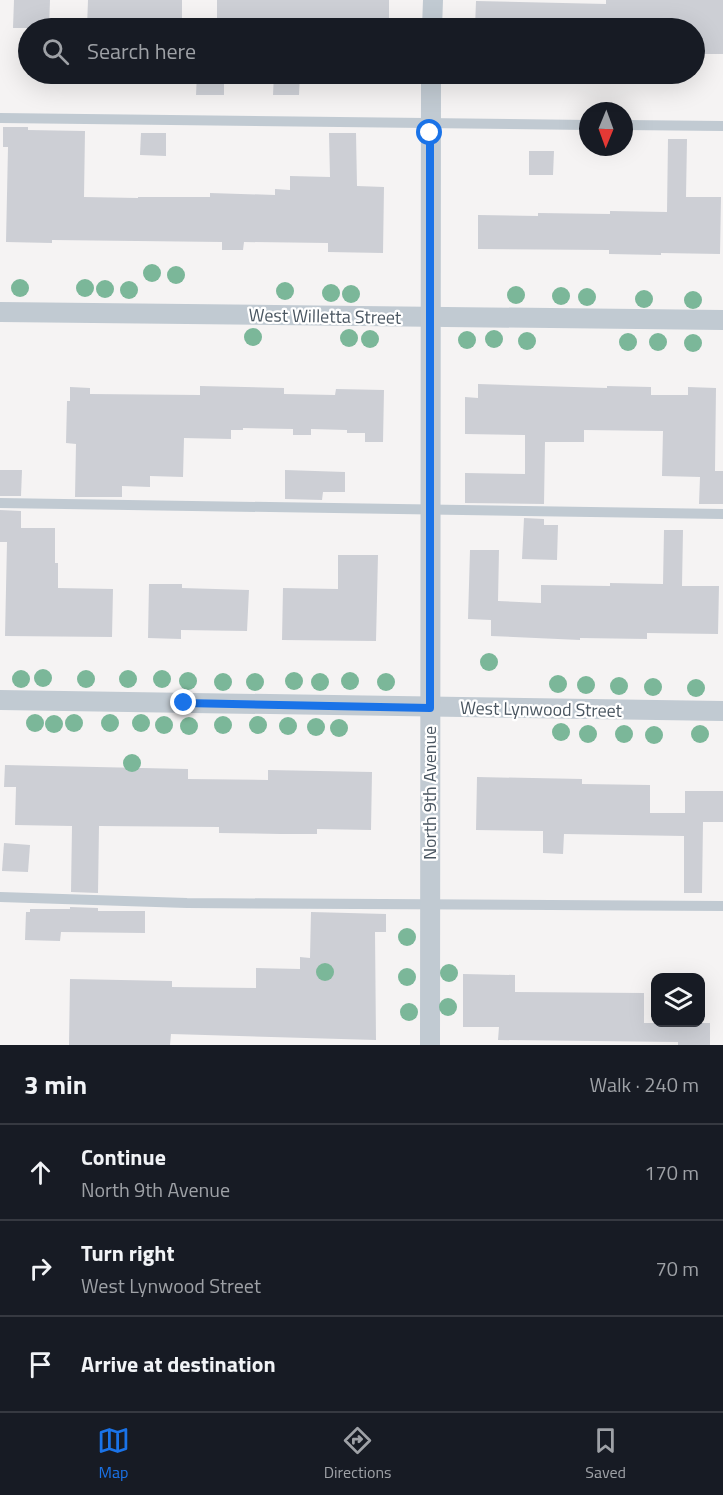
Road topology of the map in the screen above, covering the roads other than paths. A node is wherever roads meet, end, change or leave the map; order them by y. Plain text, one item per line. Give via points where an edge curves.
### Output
1 (433, 0) edge
2 (432, 18) edge
3 (431, 84) edge
4 (0, 118) edge
5 (430, 123) junction
6 (579, 125) edge
7 (633, 125) edge
8 (723, 126) edge
9 (0, 312) edge
10 (430, 318) junction
11 (723, 320) edge
12 (0, 503) edge
13 (431, 511) junction
14 (723, 514) edge
15 (0, 700) edge
16 (430, 708) junction
17 (723, 711) edge
18 (0, 897) edge
19 (429, 904) junction
20 (723, 906) edge
21 (429, 1045) edge

1 - 2 street
3 - 5 street, North 9th Avenue
4 - 5 lane
5 - 6 lane
5 - 10 street, North 9th Avenue
7 - 8 lane
9 - 10 street, West Willetta Street
10 - 11 street, West Willetta Street
10 - 13 street, North 9th Avenue
12 - 13 lane
13 - 14 lane
13 - 16 street, North 9th Avenue
15 - 16 street, West Lynwood Street
16 - 17 street, West Lynwood Street
16 - 19 street, North 9th Avenue
18 - 19 lane
19 - 20 lane
19 - 21 street, North 9th Avenue

